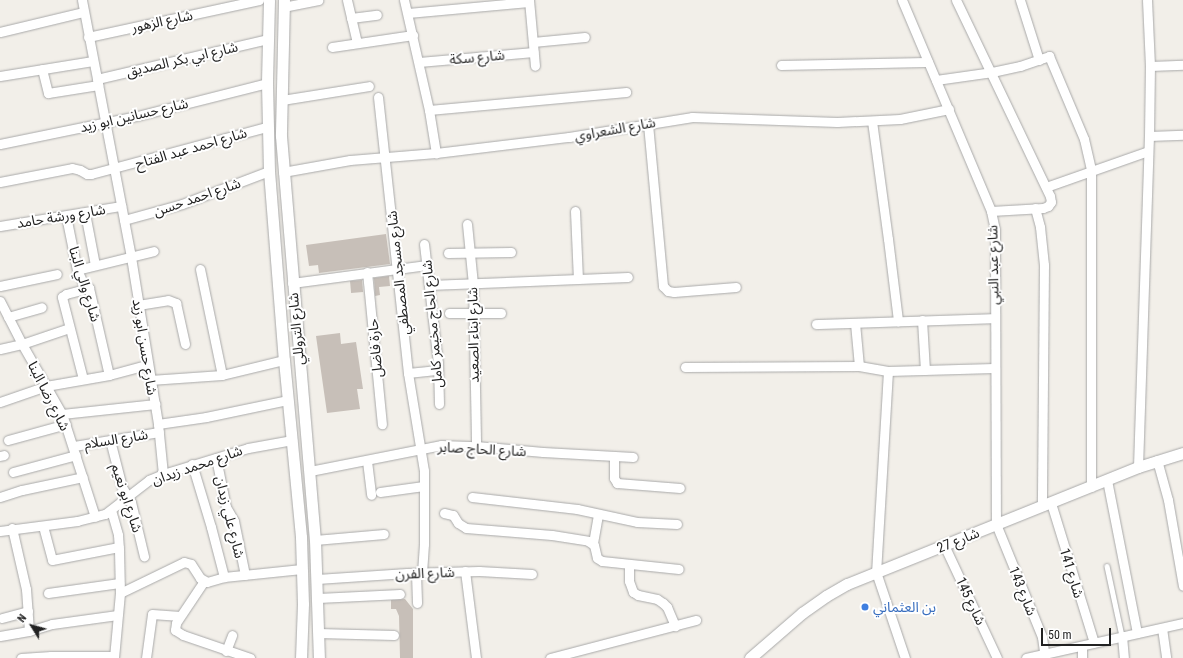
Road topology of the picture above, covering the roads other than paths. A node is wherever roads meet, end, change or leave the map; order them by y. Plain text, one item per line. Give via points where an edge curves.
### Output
1 (82, 0) edge
2 (259, 0) edge
3 (269, 0) edge
4 (318, 0) edge
5 (347, 0) edge
6 (404, 0) edge
7 (902, 0) edge
8 (956, 0) edge
9 (1020, 0) edge
10 (1146, 0) edge
11 (529, 1) edge
12 (283, 4) edge
13 (83, 12) junction
14 (408, 13) junction
15 (377, 15) dead end
16 (351, 18) junction
17 (0, 32) edge
18 (413, 35) junction
19 (88, 37) junction
20 (585, 37) dead end
21 (267, 39) junction
22 (533, 42) junction
23 (357, 43) junction
24 (332, 47) dead end
25 (534, 52) junction
26 (1039, 60) junction
27 (93, 61) junction
28 (419, 62) junction
29 (928, 62) junction
30 (1183, 64) edge
31 (781, 65) dead end
32 (536, 66) dead end
33 (1150, 66) junction
34 (42, 69) junction
35 (992, 72) junction
36 (0, 76) edge
37 (936, 80) junction
38 (97, 82) junction
39 (267, 83) junction
40 (369, 86) dead end
41 (626, 92) dead end
42 (378, 97) dead end
43 (282, 100) junction
44 (948, 109) junction
45 (429, 110) junction
46 (872, 121) junction
47 (106, 122) junction
48 (648, 124) junction
49 (267, 127) junction
50 (1183, 135) edge
51 (1149, 136) junction
52 (0, 144) edge
53 (1148, 151) junction
54 (436, 153) junction
55 (385, 156) junction
56 (115, 169) junction
57 (1091, 170) junction
58 (269, 171) junction
59 (283, 172) junction
60 (0, 182) edge
61 (1046, 187) junction
62 (121, 206) junction
63 (1035, 208) junction
64 (575, 211) dead end
65 (991, 211) junction
66 (85, 213) junction
67 (66, 216) junction
68 (124, 220) junction
69 (467, 224) dead end
70 (0, 226) edge
71 (424, 244) dead end
72 (154, 251) dead end
73 (510, 252) dead end
74 (448, 253) dead end
75 (470, 253) junction
76 (131, 257) junction
77 (95, 265) junction
78 (427, 265) junction
79 (200, 269) dead end
80 (397, 269) junction
81 (77, 270) junction
82 (367, 272) junction
83 (56, 274) dead end
84 (628, 276) dead end
85 (578, 279) junction
86 (292, 283) junction
87 (473, 284) junction
88 (429, 285) junction
89 (0, 286) edge
90 (736, 287) dead end
91 (88, 288) junction
92 (0, 303) edge
93 (138, 305) junction
94 (42, 307) dead end
95 (449, 313) dead end
96 (473, 313) junction
97 (501, 313) dead end
98 (8, 317) junction
99 (994, 318) junction
100 (922, 320) junction
101 (898, 321) junction
102 (855, 323) junction
103 (816, 324) dead end
104 (69, 328) junction
105 (22, 344) junction
106 (185, 344) dead end
107 (0, 349) edge
108 (284, 360) junction
109 (147, 365) junction
110 (859, 366) junction
111 (686, 367) dead end
112 (994, 368) junction
113 (438, 370) junction
114 (925, 370) junction
115 (888, 371) junction
116 (408, 373) junction
117 (110, 375) junction
118 (222, 375) junction
119 (82, 379) junction
120 (150, 380) junction
121 (46, 386) junction
122 (288, 400) junction
123 (0, 402) edge
124 (154, 404) junction
125 (439, 404) dead end
126 (62, 414) junction
127 (66, 424) junction
128 (382, 424) dead end
129 (158, 428) junction
130 (8, 440) dead end
131 (110, 440) junction
132 (292, 440) junction
133 (476, 446) junction
134 (421, 448) junction
135 (75, 451) junction
136 (1183, 453) edge
137 (614, 456) junction
138 (633, 457) dead end
139 (216, 458) junction
140 (1157, 460) junction
141 (367, 461) junction
142 (192, 464) junction
143 (1138, 467) junction
144 (310, 471) junction
145 (14, 472) dead end
146 (163, 474) junction
147 (83, 477) junction
148 (1107, 480) junction
149 (424, 486) junction
150 (1091, 487) junction
151 (680, 488) dead end
152 (380, 492) dead end
153 (371, 495) dead end
154 (128, 496) junction
155 (0, 497) edge
156 (472, 497) dead end
157 (1046, 504) junction
158 (111, 510) junction
159 (444, 513) dead end
160 (598, 514) junction
161 (95, 517) junction
162 (678, 524) dead end
163 (996, 524) junction
164 (42, 526) junction
165 (12, 528) junction
166 (0, 531) edge
167 (384, 534) dead end
168 (315, 540) junction
169 (593, 543) junction
170 (944, 545) junction
171 (119, 547) junction
172 (144, 556) dead end
173 (629, 564) junction
174 (1107, 566) dead end
175 (302, 569) junction
176 (680, 569) dead end
177 (465, 571) junction
178 (876, 572) junction
179 (419, 573) junction
180 (532, 574) dead end
181 (245, 575) junction
182 (224, 577) junction
183 (317, 579) junction
184 (204, 581) junction
185 (1183, 586) edge
186 (119, 588) junction
187 (48, 593) dead end
188 (400, 594) dead end
189 (318, 598) junction
190 (417, 603) dead end
191 (28, 611) junction
192 (117, 615) junction
193 (180, 616) junction
194 (2, 618) dead end
195 (696, 620) dead end
196 (1183, 623) edge
197 (674, 626) junction
198 (1162, 628) junction
199 (29, 631) junction
200 (318, 633) junction
201 (1137, 633) junction
202 (232, 634) dead end
203 (394, 635) dead end
204 (0, 636) edge
205 (1122, 636) junction
206 (1094, 643) junction
207 (1082, 646) junction
208 (226, 651) junction
209 (1045, 656) edge
210 (114, 657) edge
211 (22, 658) edge
212 (146, 658) edge
213 (250, 658) edge
214 (301, 658) edge
215 (319, 658) edge
216 (476, 658) edge
217 (550, 658) edge
218 (751, 658) edge
219 (904, 658) edge
220 (997, 658) edge
221 (1026, 658) edge
222 (1082, 658) edge
223 (1124, 658) edge
224 (1166, 658) edge

1 - 13 street, شارع حسن ابو زيد
2 - 19 street, شارع الزهور
3 - 21 street, شارع التروللي
4 - 12 street
5 - 16 street
6 - 14 street
7 - 29 street, شارع عبد النبي
8 - 35 street
9 - 26 street
10 - 33 street
11 - 14 street
11 - 22 street
12 - 43 street, شارع التروللي
13 - 17 street
13 - 19 street, شارع حسن ابو زيد
14 - 18 street
15 - 16 street
16 - 23 street
18 - 23 street
18 - 28 street
19 - 27 street, شارع حسن ابو زيد
20 - 22 street
21 - 38 street, شارع ابي بكر الصديق
21 - 39 street, شارع التروللي
22 - 25 street
23 - 24 street
25 - 28 street, شارع سكة
25 - 32 street
26 - 35 street
26 - 57 street via 1049,56 1084,140
27 - 34 street
27 - 38 street, شارع حسن ابو زيد
28 - 45 street
29 - 31 street
29 - 37 street, شارع عبد النبي
30 - 33 street
33 - 51 street
34 - 36 street
34 - 38 street, شارع ابي بكر الصديق via 48,93
35 - 37 street
35 - 61 street
37 - 44 street, شارع عبد النبي
38 - 47 street, شارع حسن ابو زيد
39 - 47 street, شارع حسانين ابو زيد
39 - 49 street, شارع التروللي
40 - 43 street
41 - 45 street
42 - 55 street, شارع مسجد المصطفي
43 - 59 street, شارع التروللي
44 - 46 street, شارع الشعراوي via 900,119
44 - 65 street, شارع عبد النبي
45 - 54 street
46 - 48 street, شارع الشعراوي via 802,122 700,117
46 - 101 street
47 - 52 street, شارع حسانين ابو زيد
47 - 56 street, شارع حسن ابو زيد
48 - 54 street, شارع الشعراوي via 569,137
48 - 90 street via 663,286 674,292
49 - 56 street, شارع احمد عبد الفتاح
49 - 58 street, شارع التروللي
50 - 51 street
51 - 53 street
53 - 57 street
53 - 143 street
54 - 55 street, شارع الشعراوي
55 - 59 street, شارع الشعراوي
55 - 80 street, شارع مسجد المصطفي
56 - 60 street, شارع احمد عبد الفتاح via 87,174 72,168
56 - 62 street, شارع حسن ابو زيد
57 - 61 street
57 - 150 street
58 - 68 street, شارع احمد حسن via 182,204
58 - 108 street, شارع التروللي
59 - 86 street, شارع التروللي
61 - 63 street via 1051,202 1048,206
62 - 66 street, شارع ورشة حامد
62 - 68 street, شارع حسن ابو زيد
63 - 65 street
63 - 157 street, شارع 141 via 1044,265
64 - 85 street
65 - 99 street, شارع عبد النبي via 995,230
66 - 67 street, شارع ورشة حامد
66 - 77 street
67 - 70 street, شارع ورشة حامد
67 - 81 street, شارع والي البنا
68 - 76 street, شارع حسن ابو زيد
69 - 75 street, شارع ابناء الصعيد
71 - 78 street, شارع الحاج مخيمر كامل
72 - 76 street
73 - 75 street
74 - 75 street
75 - 87 street, شارع ابناء الصعيد
76 - 77 street
76 - 93 street, شارع حسن ابو زيد
77 - 81 street
78 - 80 street
78 - 88 street, شارع الحاج مخيمر كامل
79 - 118 street
80 - 82 street
80 - 116 street, شارع مسجد المصطفي
81 - 91 street, شارع والي البنا
82 - 86 street
82 - 128 street, حارة فاضل
83 - 89 street
84 - 85 street
85 - 87 street
86 - 144 street, شارع التروللي
87 - 88 street
87 - 96 street, شارع ابناء الصعيد
88 - 113 street, شارع الحاج مخيمر كامل
91 - 104 street via 62,297
91 - 117 street, شارع والي البنا
92 - 98 street, شارع رضا البنا
93 - 106 street via 168,300 176,303
93 - 109 street, شارع حسن ابو زيد
94 - 98 street
95 - 96 street
96 - 97 street
96 - 133 street, شارع ابناء الصعيد
98 - 105 street, شارع رضا البنا
99 - 100 street
99 - 112 street, شارع عبد النبي
100 - 101 street
100 - 114 street
101 - 102 street
102 - 103 street
102 - 110 street
104 - 105 street
104 - 119 street
105 - 107 street
105 - 121 street, شارع رضا البنا
108 - 118 street
108 - 122 street, شارع التروللي
109 - 117 street
109 - 120 street, شارع حسن ابو زيد
110 - 111 street
110 - 115 street
112 - 114 street
112 - 163 street, شارع عبد النبي
113 - 116 street
113 - 125 street, شارع الحاج مخيمر كامل
114 - 115 street
115 - 178 street
116 - 134 street, شارع مسجد المصطفي
117 - 119 street
118 - 120 street
119 - 121 street
120 - 124 street, شارع حسن ابو زيد
121 - 123 street
121 - 126 street, شارع رضا البنا
122 - 129 street, شارع السلام
122 - 132 street, شارع التروللي
124 - 126 street
124 - 129 street, شارع حسن ابو زيد
126 - 127 street, شارع رضا البنا
127 - 130 street
127 - 135 street, شارع رضا البنا
129 - 131 street, شارع السلام
129 - 146 street, شارع حسن ابو زيد
131 - 135 street, شارع السلام
131 - 154 street, شارع ابو نعيم via 122,487
132 - 139 street, شارع محمد زيدان via 248,448
132 - 175 street, شارع التروللي
133 - 134 street, شارع الحاج صابر via 441,445
133 - 137 street, شارع الحاج صابر
134 - 141 street, شارع الحاج صابر
134 - 149 street, شارع مسجد المصطفي
135 - 145 street, شارع السلام
135 - 147 street, شارع رضا البنا
136 - 140 street, شارع 27
137 - 138 street, شارع الحاج صابر
137 - 151 street via 614,478 617,483
139 - 142 street, شارع محمد زيدان
139 - 181 street, شارع علي زيدان via 226,507 234,521
140 - 143 street, شارع 27
140 - 185 street via 1168,500
141 - 144 street, شارع الحاج صابر
141 - 153 street
142 - 146 street, شارع محمد زيدان
142 - 182 street
143 - 148 street, شارع 27
144 - 168 street, شارع التروللي
146 - 154 street, شارع محمد زيدان via 149,480
147 - 155 street
147 - 161 street, شارع رضا البنا
148 - 150 street, شارع 27
148 - 201 street
149 - 152 street
149 - 179 street, شارع مسجد المصطفي
150 - 157 street, شارع 27
154 - 158 street, شارع محمد زيدان
154 - 172 street, شارع ابو نعيم
156 - 160 street via 577,509
157 - 163 street, شارع 27
157 - 206 street, شارع 141
158 - 161 street, شارع محمد زيدان
158 - 171 street
159 - 169 street via 452,515 466,528 552,535
160 - 162 street via 637,522
160 - 169 street
161 - 164 street, شارع محمد زيدان
163 - 170 street, شارع 27
163 - 209 street, شارع 143 via 1042,637
164 - 165 street, شارع محمد زيدان
164 - 171 street via 51,559
165 - 166 street, شارع محمد زيدان
165 - 191 street via 26,589
167 - 168 street
168 - 183 street, شارع التروللي
169 - 173 street via 595,556 599,560
170 - 178 street, شارع 27
170 - 220 street, شارع 145
171 - 186 street
173 - 176 street
173 - 197 street via 629,581 633,592 663,603
174 - 205 lane
175 - 181 street
175 - 214 street, شارع التروللي
177 - 179 street, شارع الفرن
177 - 180 street, شارع الفرن
177 - 216 street
178 - 218 street, شارع 27 via 826,596
178 - 219 street
179 - 183 street, شارع الفرن
179 - 190 street, شارع مسجد المصطفي
181 - 182 street
182 - 184 street via 212,582
183 - 189 street, شارع التروللي
184 - 186 street via 191,564 184,562
184 - 193 street
186 - 187 street
186 - 192 street
188 - 189 street
189 - 200 street, شارع التروللي
191 - 194 street
191 - 199 street
192 - 199 street via 52,624
192 - 210 street
193 - 208 street via 175,626 178,633
193 - 212 street via 152,614
195 - 197 street
196 - 198 street
197 - 217 street
198 - 201 street
198 - 224 street
199 - 204 street
200 - 203 street
200 - 215 street, شارع التروللي
201 - 205 street
202 - 208 street
205 - 206 street
205 - 223 street
206 - 207 street
207 - 209 street
207 - 222 street
208 - 213 street
209 - 221 street
210 - 211 street

